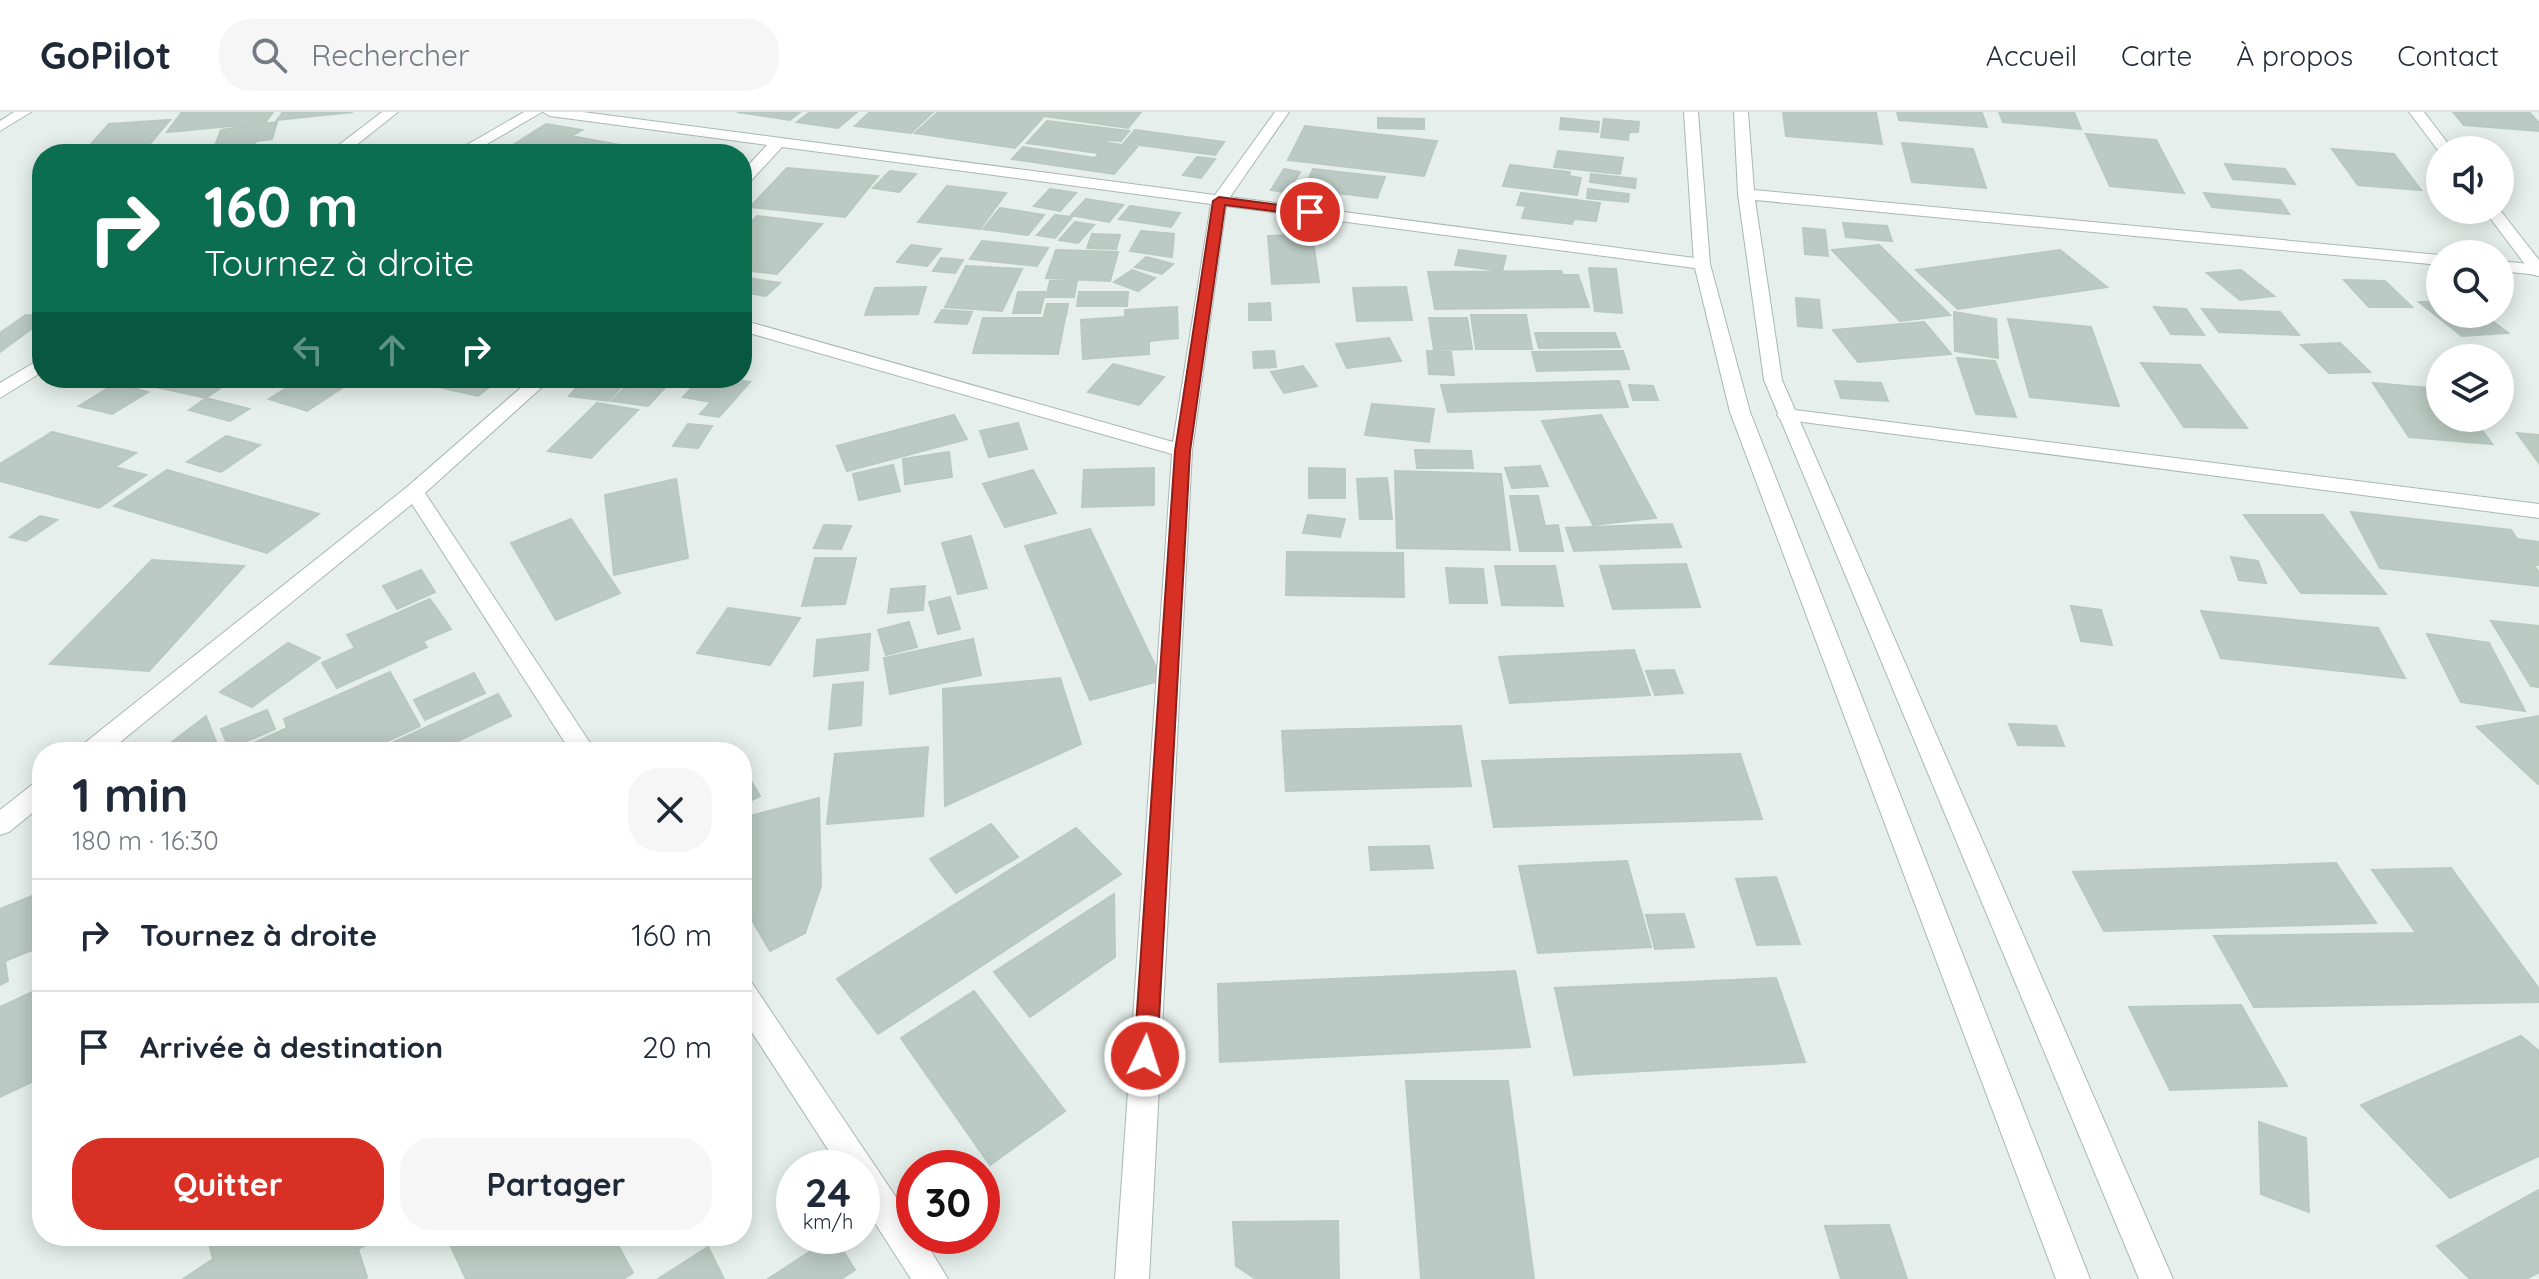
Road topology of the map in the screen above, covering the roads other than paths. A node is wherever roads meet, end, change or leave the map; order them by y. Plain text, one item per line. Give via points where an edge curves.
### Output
1 (24, 112) edge
2 (391, 112) edge
3 (535, 112) edge
4 (550, 112) edge
5 (1282, 112) edge
6 (1691, 112) edge
7 (1741, 112) edge
8 (2393, 112) edge
9 (2420, 117) edge
10 (0, 127) edge
11 (2434, 136) edge
12 (778, 142) junction
13 (348, 144) edge
14 (477, 144) edge
15 (752, 170) edge
16 (1746, 194) junction
17 (1219, 201) junction
18 (2503, 224) edge
19 (2426, 259) edge
20 (1702, 264) junction
21 (2514, 267) edge
22 (2539, 270) edge
23 (752, 328) edge
24 (32, 371) edge
25 (532, 388) edge
26 (0, 392) edge
27 (1787, 415) junction
28 (1182, 451) junction
29 (414, 492) junction
30 (2539, 511) edge
31 (103, 742) edge
32 (577, 742) edge
33 (32, 799) edge
34 (0, 825) edge
35 (752, 1007) edge
36 (846, 1150) edge
37 (880, 1202) edge
38 (931, 1279) edge
39 (1132, 1279) edge
40 (2073, 1279) edge
41 (2156, 1279) edge

1 - 10 street
2 - 13 street
3 - 14 street
4 - 12 street
5 - 17 street
6 - 20 street
7 - 16 street
8 - 9 street
9 - 11 street
12 - 15 street
12 - 17 street
16 - 19 street
16 - 27 street via 1773,380
17 - 20 street
17 - 28 street
18 - 22 street
20 - 40 street via 1740,412
21 - 22 street
23 - 28 street
24 - 26 street
25 - 29 street
27 - 30 street
27 - 41 street
28 - 39 street
29 - 31 street
29 - 32 street
33 - 34 street
35 - 36 street
37 - 38 street

